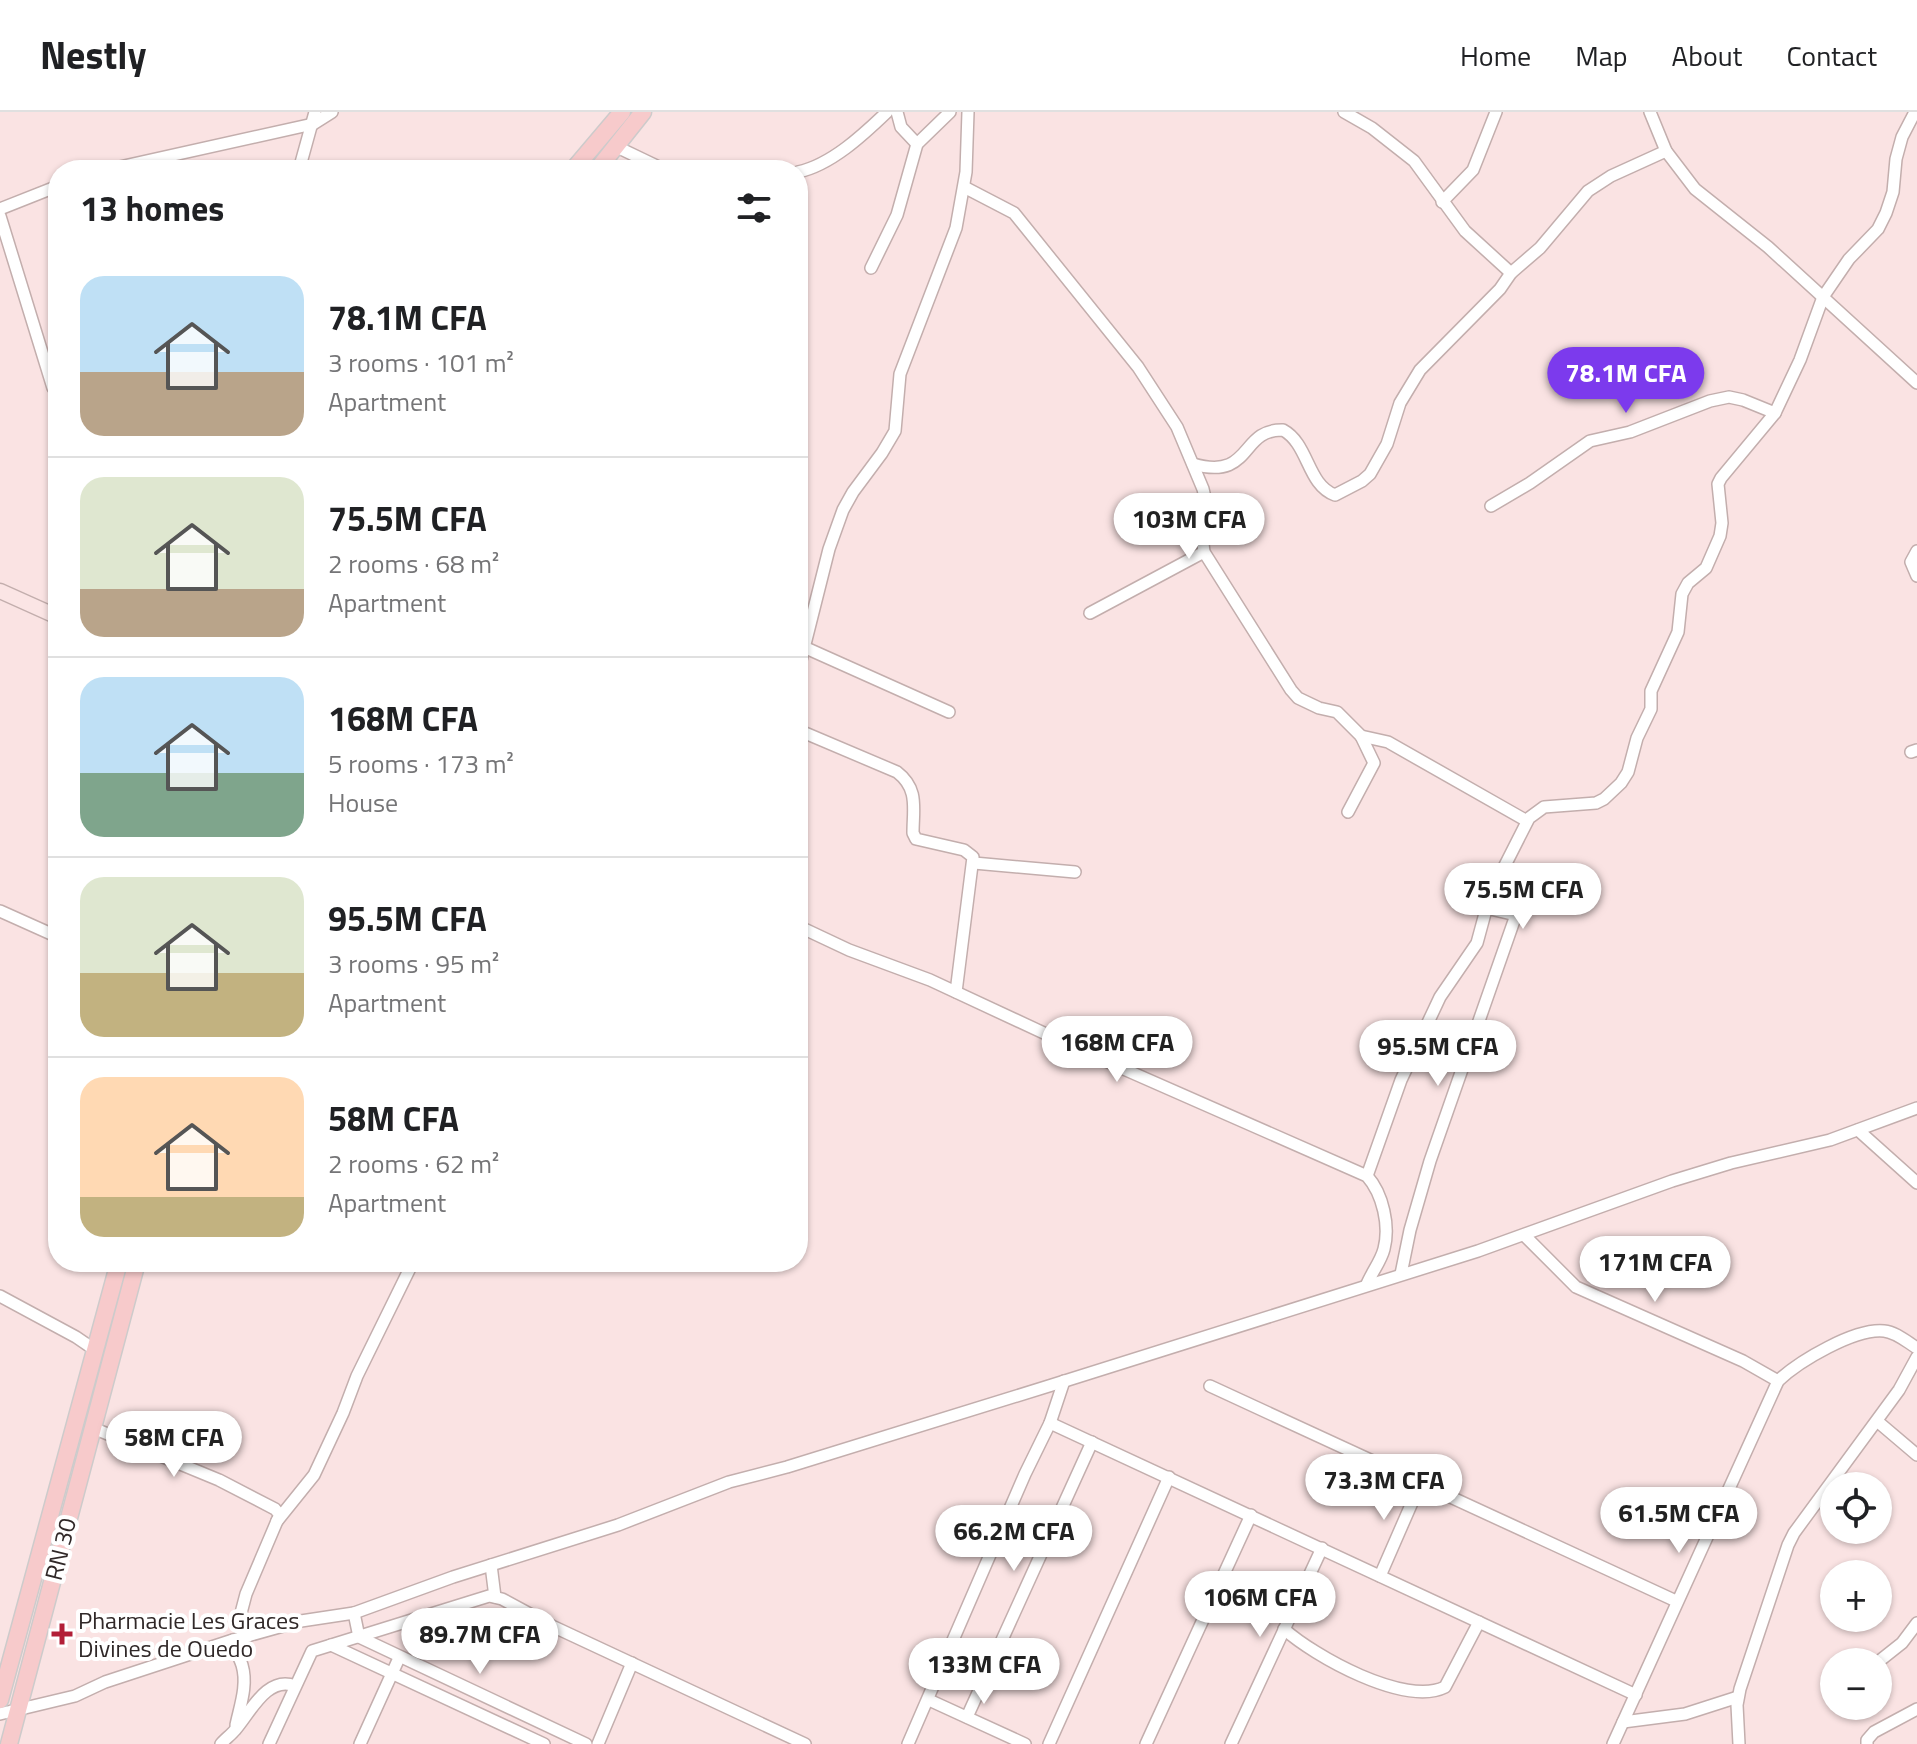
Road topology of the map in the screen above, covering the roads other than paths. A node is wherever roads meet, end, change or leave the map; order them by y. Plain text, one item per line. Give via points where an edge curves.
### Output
1 (332, 112) edge
2 (622, 112) edge
3 (643, 112) edge
4 (887, 112) edge
5 (897, 112) edge
6 (950, 112) edge
7 (968, 112) edge
8 (1344, 112) edge
9 (1496, 112) edge
10 (1650, 112) edge
11 (1915, 112) edge
12 (314, 118) edge
13 (917, 144) junction
14 (617, 147) junction
15 (1666, 151) junction
16 (146, 160) edge
17 (302, 160) edge
18 (581, 160) edge
19 (606, 160) edge
20 (644, 160) edge
21 (808, 170) edge
22 (964, 187) junction
23 (48, 190) edge
24 (1442, 202) junction
25 (0, 209) edge
26 (0, 216) edge
27 (871, 268) dead end
28 (1511, 273) junction
29 (1823, 297) junction
30 (48, 372) edge
31 (1917, 383) edge
32 (1775, 413) junction
33 (1193, 464) junction
34 (1491, 506) dead end
35 (1917, 551) edge
36 (1204, 552) junction
37 (1917, 576) edge
38 (0, 591) edge
39 (48, 609) edge
40 (1090, 613) dead end
41 (808, 615) edge
42 (808, 649) edge
43 (949, 712) dead end
44 (808, 734) edge
45 (1361, 736) junction
46 (1348, 812) dead end
47 (1527, 821) junction
48 (974, 863) junction
49 (1075, 872) dead end
50 (1532, 889) dead end
51 (1486, 908) junction
52 (0, 911) edge
53 (1516, 915) junction
54 (808, 931) edge
55 (48, 933) edge
56 (956, 992) junction
57 (1917, 1108) edge
58 (1858, 1130) junction
59 (1367, 1176) junction
60 (1917, 1183) edge
61 (1410, 1230) junction
62 (1524, 1235) junction
63 (1383, 1252) junction
64 (116, 1272) edge
65 (134, 1272) edge
66 (408, 1272) edge
67 (1401, 1274) junction
68 (1367, 1284) junction
69 (0, 1296) edge
70 (1917, 1348) edge
71 (95, 1350) junction
72 (1917, 1357) edge
73 (1064, 1381) junction
74 (1778, 1381) junction
75 (1210, 1386) dead end
76 (1877, 1421) junction
77 (1050, 1423) junction
78 (93, 1428) junction
79 (1092, 1442) junction
80 (1917, 1455) edge
81 (1169, 1477) junction
82 (1421, 1482) junction
83 (1251, 1515) junction
84 (277, 1521) junction
85 (1322, 1548) junction
86 (491, 1565) junction
87 (1380, 1576) junction
88 (495, 1597) junction
89 (1676, 1601) junction
90 (354, 1613) junction
91 (1479, 1622) junction
92 (1917, 1623) edge
93 (1284, 1629) junction
94 (248, 1636) junction
95 (359, 1637) junction
96 (233, 1640) junction
97 (331, 1645) junction
98 (1892, 1651) edge
99 (399, 1658) junction
100 (632, 1663) junction
101 (391, 1674) junction
102 (295, 1686) junction
103 (1636, 1695) junction
104 (1738, 1697) junction
105 (0, 1700) edge
106 (929, 1700) junction
107 (18, 1709) junction
108 (1917, 1709) edge
109 (0, 1714) edge
110 (967, 1717) junction
111 (1623, 1722) junction
112 (235, 1730) junction
113 (9, 1744) edge
114 (221, 1744) edge
115 (269, 1744) edge
116 (360, 1744) edge
117 (544, 1744) edge
118 (586, 1744) edge
119 (598, 1744) edge
120 (805, 1744) edge
121 (908, 1744) edge
122 (1025, 1744) edge
123 (1049, 1744) edge
124 (1146, 1744) edge
125 (1231, 1744) edge
126 (1613, 1744) edge
127 (1739, 1744) edge
128 (1867, 1744) edge

1 - 12 street
2 - 18 main road
3 - 14 main road
4 - 21 street
5 - 13 street via 901,127
6 - 13 street
7 - 22 street
8 - 24 street via 1414,161
9 - 24 street via 1473,170
10 - 15 street
11 - 29 street via 1902,137 1886,213
12 - 16 street
12 - 17 street
13 - 27 street via 897,215
14 - 19 main road
14 - 20 street
15 - 28 street via 1588,191 1540,248
15 - 29 street via 1695,189
22 - 33 street via 1007,209 1033,234 1138,367 1177,427
22 - 41 street via 949,251 900,374 895,431 843,510
23 - 25 street
24 - 28 street
26 - 30 street
28 - 33 street via 1410,385 1387,444 1362,481 1335,495 1327,492 1293,437 1283,430 1267,433 1228,466 1209,469
29 - 31 street
29 - 32 street
32 - 34 street via 1729,397 1710,401 1630,432 1590,441
32 - 47 street via 1721,478 1720,536 1706,568 1682,594 1678,632 1651,691 1651,709 1628,772 1596,803 1544,807
33 - 36 street via 1206,497
35 - 37 street via 1911,562
36 - 40 street
36 - 45 street via 1291,690 1298,698 1337,712
38 - 39 street
42 - 43 street
44 - 48 street via 908,780 916,839 964,850
45 - 46 street via 1374,763
45 - 47 street via 1388,742
47 - 51 street
48 - 49 street
48 - 56 street
50 - 53 street
51 - 53 street
51 - 59 street via 1477,943 1440,997 1401,1080
52 - 55 street
53 - 61 street
54 - 56 street
56 - 59 street
57 - 58 street
58 - 60 street
58 - 62 street via 1731,1163
59 - 63 street via 1386,1223
61 - 63 street
61 - 67 street
62 - 67 street
62 - 74 street via 1584,1291
63 - 68 street
64 - 71 main road, RN 30
65 - 78 main road, RN 30 / RN 30
66 - 84 street via 314,1475
67 - 68 street
68 - 73 street
69 - 71 street
70 - 74 street via 1892,1333 1871,1332 1816,1353
71 - 105 main road, RN 30
72 - 76 street
73 - 77 street
73 - 86 street via 729,1482 618,1525
74 - 89 street
75 - 82 street
76 - 80 street
76 - 104 street via 1788,1545
77 - 79 street
77 - 106 street
78 - 84 street via 219,1480 275,1509
78 - 107 main road, RN 30 / RN 30
79 - 81 street
79 - 110 street
81 - 83 street
81 - 123 street
82 - 87 street
82 - 89 street
83 - 85 street
83 - 124 street
84 - 94 street via 241,1613 241,1629
85 - 87 street
85 - 93 street
86 - 88 street
86 - 90 street
87 - 91 street
88 - 95 street
88 - 100 street
89 - 103 street
90 - 94 street
90 - 95 street
91 - 93 street via 1445,1687 1421,1692 1347,1671
91 - 103 street
92 - 98 street
93 - 125 street
94 - 96 street
95 - 97 street
95 - 99 street
96 - 107 street via 75,1696
96 - 112 street via 244,1682
97 - 101 street
97 - 102 street via 312,1651
99 - 101 street
99 - 118 street
100 - 119 street
100 - 120 street
101 - 116 street
101 - 117 street
102 - 112 street via 273,1686
102 - 115 street
103 - 111 street
104 - 111 street via 1685,1714
104 - 127 street
106 - 110 street
106 - 121 street
107 - 109 street
107 - 113 main road, RN 30 / RN 30
108 - 128 street via 1874,1732
110 - 122 street
111 - 126 street
112 - 114 street

